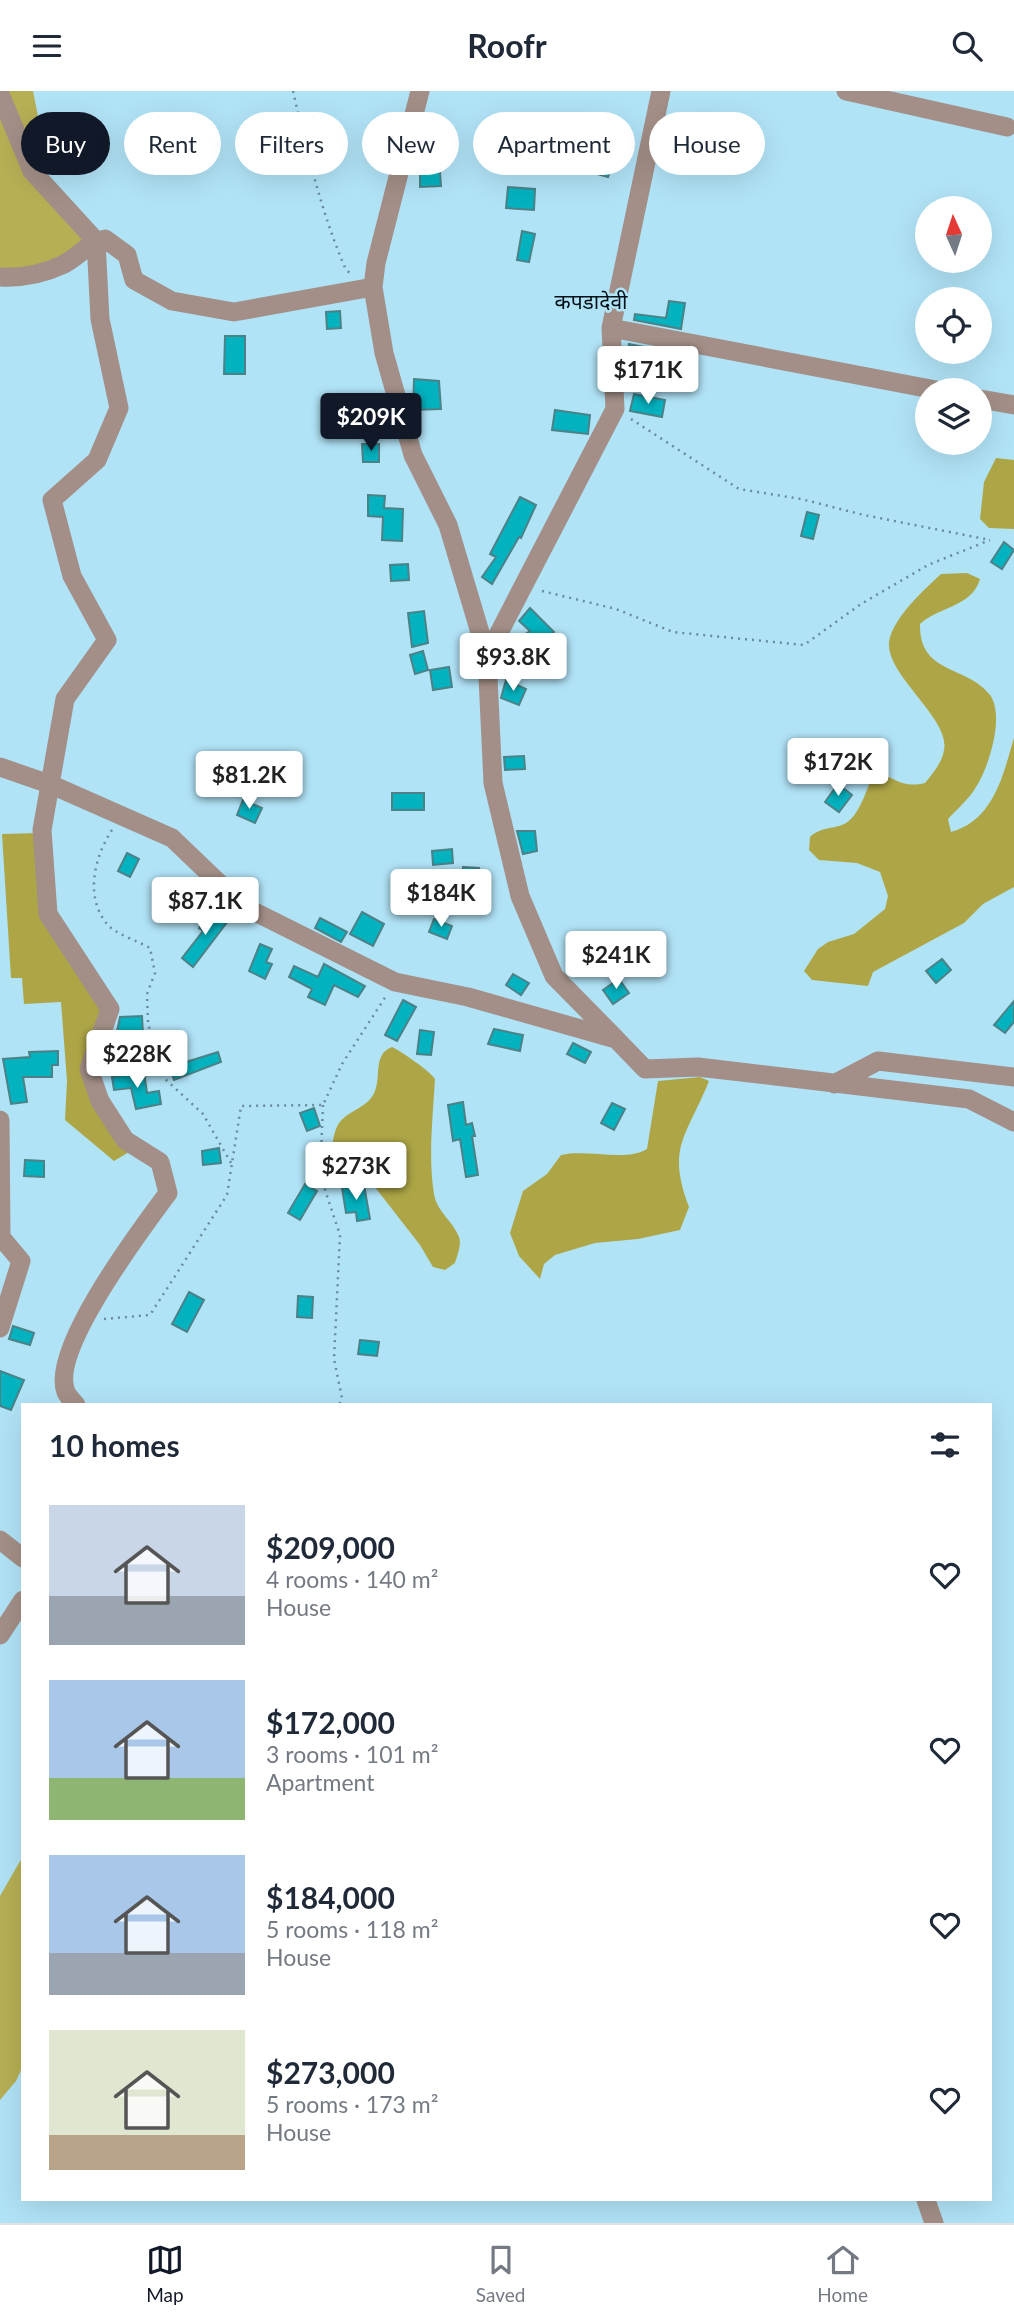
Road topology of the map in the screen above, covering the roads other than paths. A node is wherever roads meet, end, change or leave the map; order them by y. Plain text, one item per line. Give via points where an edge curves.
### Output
1 (420, 91) edge
2 (661, 91) edge
3 (846, 91) edge
4 (0, 94) edge
5 (1007, 127) dead end
6 (96, 241) junction
7 (0, 277) edge
8 (373, 287) junction
9 (611, 328) junction
10 (915, 386) edge
11 (992, 401) edge
12 (1014, 405) edge
13 (487, 656) junction
14 (0, 767) edge
15 (52, 785) junction
16 (616, 1039) junction
17 (1014, 1077) edge
18 (834, 1084) junction
19 (0, 1120) edge
20 (1014, 1122) edge
21 (0, 1237) edge
22 (0, 1328) edge
23 (74, 1403) edge
24 (0, 1540) edge
25 (21, 1556) edge
26 (21, 1603) edge
27 (0, 1636) edge
28 (926, 2201) edge
29 (934, 2223) edge

1 - 8 street
2 - 9 street
3 - 5 street
4 - 6 street via 32,171
6 - 7 street via 61,266 18,278
6 - 8 street via 105,239 127,255 134,280 172,302 234,312
6 - 15 street via 100,319 118,408 97,460 51,500 72,576 107,640 65,699
8 - 13 street via 383,353 413,455 448,525
9 - 10 street
9 - 13 street via 615,409
11 - 12 street
13 - 16 street via 493,783 520,896 554,976
14 - 15 street
15 - 16 street via 172,838 243,907 395,982 468,997
15 - 23 street via 42,830 48,913 110,1009 89,1069 100,1101 125,1140 160,1162 168,1193 84,1319 65,1372 66,1392
16 - 18 street via 645,1069 698,1067
17 - 18 street via 878,1061
18 - 20 street via 970,1099
19 - 21 street
21 - 22 street via 21,1261
24 - 25 street
26 - 27 street
28 - 29 street

